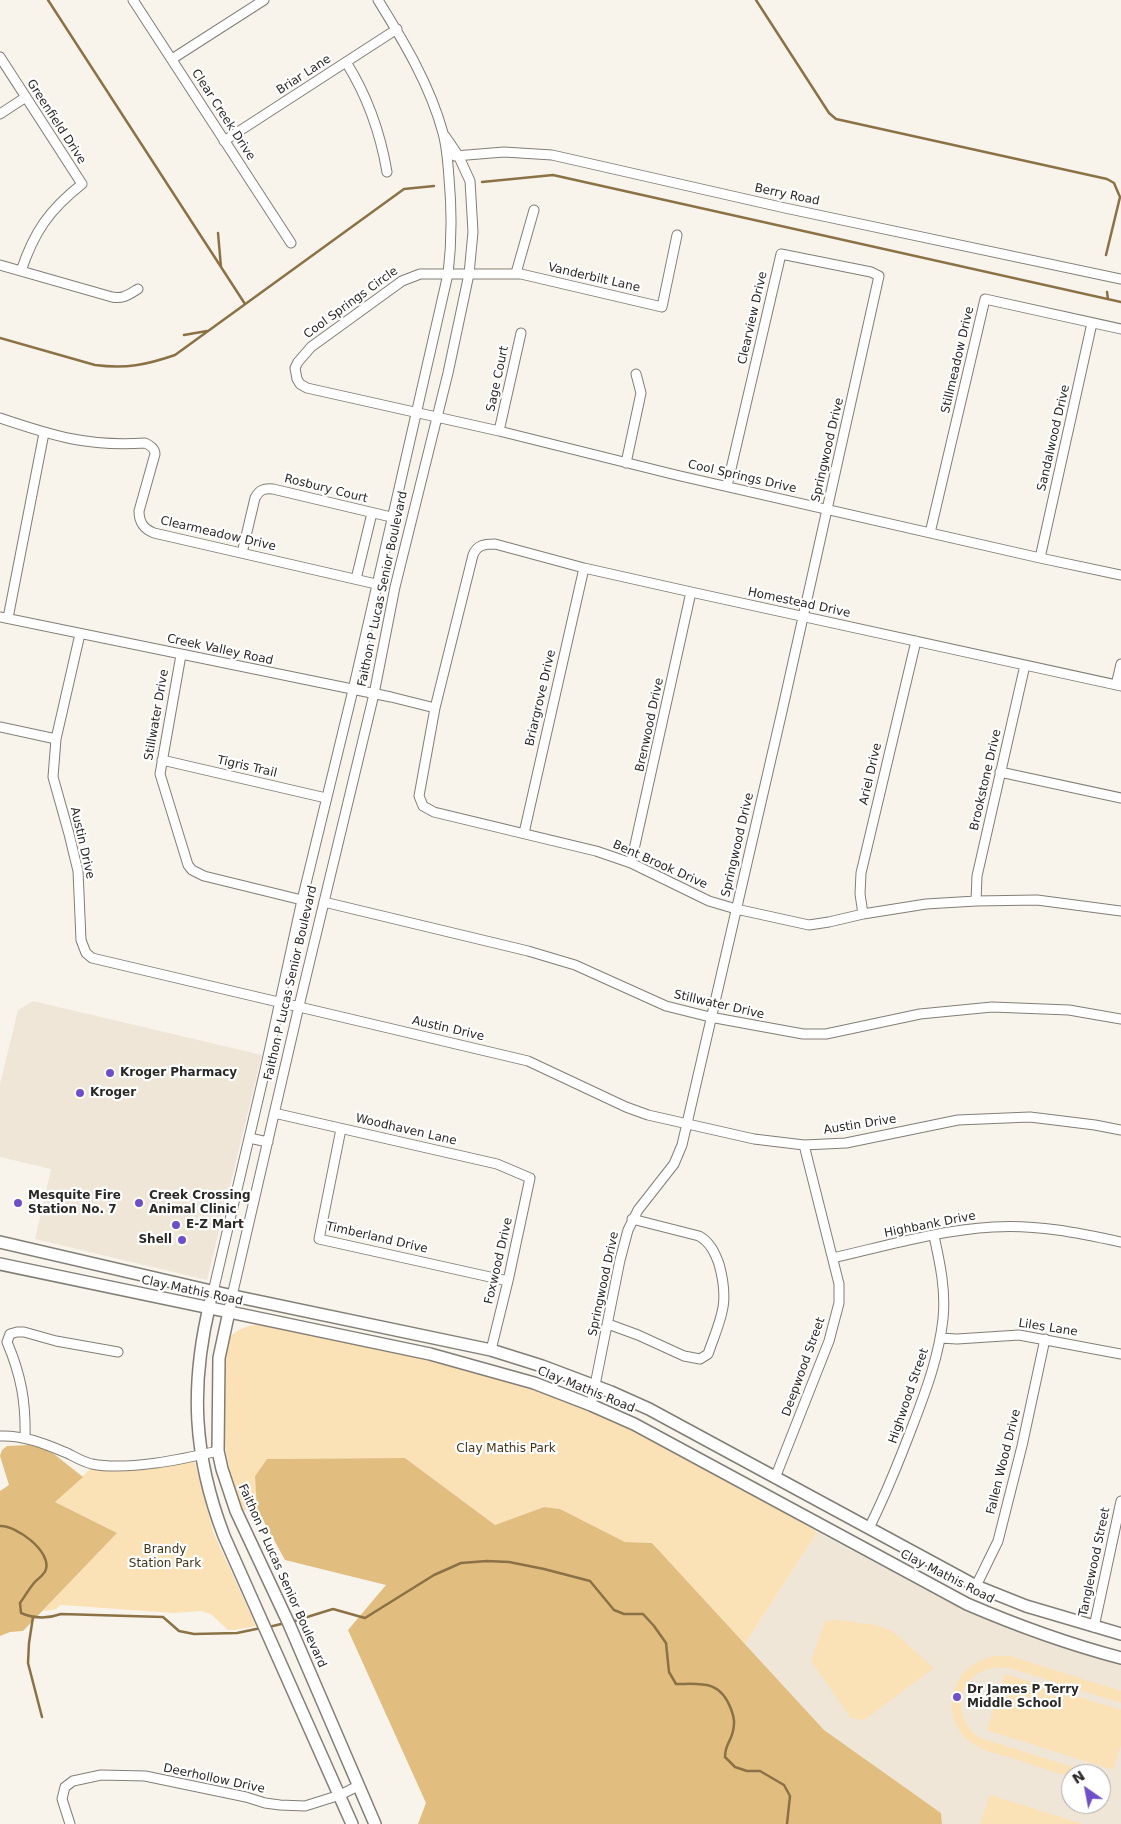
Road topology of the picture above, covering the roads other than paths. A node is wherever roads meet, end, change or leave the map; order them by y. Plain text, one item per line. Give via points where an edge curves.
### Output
1 (133, 0) edge
2 (264, 0) edge
3 (378, 0) edge
4 (397, 30) junction
5 (0, 57) edge
6 (172, 59) junction
7 (346, 62) junction
8 (26, 97) junction
9 (0, 114) edge
10 (443, 133) junction
11 (224, 141) junction
12 (458, 155) junction
13 (447, 156) junction
14 (387, 172) dead end
15 (534, 210) dead end
16 (677, 235) dead end
17 (291, 243) dead end
18 (0, 265) edge
19 (21, 271) junction
20 (516, 273) junction
21 (448, 274) junction
22 (469, 274) junction
23 (879, 276) joint
24 (1121, 279) edge
25 (138, 288) dead end
26 (1092, 323) junction
27 (1121, 329) edge
28 (521, 333) dead end
29 (636, 374) dead end
30 (416, 413) junction
31 (437, 417) junction
32 (0, 418) edge
33 (499, 431) junction
34 (44, 433) junction
35 (626, 463) junction
36 (727, 486) junction
37 (827, 509) junction
38 (372, 513) junction
39 (391, 517) junction
40 (930, 533) junction
41 (475, 550) joint
42 (242, 553) junction
43 (1040, 558) junction
44 (584, 568) junction
45 (1121, 575) edge
46 (356, 579) junction
47 (376, 584) junction
48 (692, 592) junction
49 (803, 616) junction
50 (4, 617) edge
51 (80, 634) junction
52 (916, 641) junction
53 (181, 655) junction
54 (1121, 664) edge
55 (1025, 665) junction
56 (1118, 686) edge
57 (353, 690) junction
58 (374, 694) junction
59 (435, 708) junction
60 (0, 727) edge
61 (56, 739) junction
62 (162, 760) junction
63 (1000, 772) junction
64 (326, 798) junction
65 (1121, 798) edge
66 (524, 833) junction
67 (631, 863) junction
68 (302, 900) junction
69 (976, 901) junction
70 (324, 902) junction
71 (736, 909) junction
72 (1121, 911) edge
73 (863, 914) junction
74 (280, 1002) junction
75 (298, 1006) junction
76 (710, 1017) junction
77 (1121, 1018) edge
78 (274, 1113) junction
79 (686, 1123) junction
80 (342, 1128) junction
81 (1121, 1130) edge
82 (249, 1138) junction
83 (268, 1142) junction
84 (804, 1145) junction
85 (530, 1178) joint
86 (632, 1219) junction
87 (934, 1236) junction
88 (0, 1242) edge
89 (1121, 1242) edge
90 (15, 1246) junction
91 (833, 1258) junction
92 (98, 1264) junction
93 (6, 1265) edge
94 (508, 1281) junction
95 (93, 1284) junction
96 (213, 1292) junction
97 (232, 1296) junction
98 (209, 1308) junction
99 (229, 1312) junction
100 (608, 1324) junction
101 (940, 1338) junction
102 (1045, 1339) junction
103 (490, 1350) junction
104 (118, 1352) dead end
105 (1121, 1354) edge
106 (596, 1387) junction
107 (591, 1405) junction
108 (0, 1436) edge
109 (25, 1438) junction
110 (218, 1451) junction
111 (201, 1455) junction
112 (774, 1478) junction
113 (1121, 1502) edge
114 (869, 1528) junction
115 (976, 1586) junction
116 (1094, 1627) junction
117 (1121, 1634) edge
118 (1121, 1658) edge
119 (358, 1786) junction
120 (340, 1795) junction
121 (70, 1824) edge
122 (352, 1824) edge
123 (375, 1824) edge

1 - 6 street, Clear Creek Drive
2 - 6 street
3 - 4 street, Faithon P Lucas Senior Boulevard
4 - 7 street, Briar Lane
4 - 10 street, Faithon P Lucas Senior Boulevard via 425,84
5 - 8 street, Greenfield Drive
6 - 11 street, Clear Creek Drive
7 - 11 street, Briar Lane
7 - 14 street via 375,119
8 - 9 street
8 - 19 street, Greenfield Drive via 82,184 44,220 32,240
10 - 12 street, Faithon P Lucas Senior Boulevard
10 - 13 street, Faithon P Lucas Senior Boulevard
11 - 17 street, Clear Creek Drive
12 - 13 street, Berry Road
12 - 22 street, Faithon P Lucas Senior Boulevard via 470,181 472,199
12 - 24 street, Berry Road via 504,152 552,155
13 - 21 street, Faithon P Lucas Senior Boulevard via 452,217
15 - 20 street
16 - 20 street, Vanderbilt Lane via 662,307
18 - 19 street
19 - 25 street via 112,298 120,299
20 - 22 street, Vanderbilt Lane
21 - 22 street, Vanderbilt Lane
21 - 30 street, Faithon P Lucas Senior Boulevard
21 - 30 street, Cool Springs Circle via 420,274 402,281 311,347 296,368 297,379 307,388
22 - 31 street, Faithon P Lucas Senior Boulevard
23 - 36 street, Clearview Drive via 781,254
23 - 37 street, Springwood Drive
26 - 27 street, Stillmeadow Drive
26 - 40 street, Stillmeadow Drive via 985,299
26 - 43 street, Sandalwood Drive
28 - 33 street, Sage Court
29 - 35 street via 641,393
30 - 31 street, Cool Springs Drive
30 - 39 street, Faithon P Lucas Senior Boulevard
31 - 33 street, Cool Springs Drive
31 - 58 street, Faithon P Lucas Senior Boulevard via 395,587
32 - 34 street, Clearmeadow Drive
33 - 35 street, Cool Springs Drive
34 - 42 street, Clearmeadow Drive via 90,443 149,444 155,454 140,511 143,527 154,533
34 - 50 street
35 - 36 street, Cool Springs Drive
36 - 37 street, Cool Springs Drive
37 - 40 street, Cool Springs Drive
37 - 49 street, Springwood Drive
38 - 39 street, Rosbury Court
38 - 42 street, Rosbury Court via 264,489 254,498
38 - 46 street
39 - 47 street, Faithon P Lucas Senior Boulevard
40 - 43 street, Cool Springs Drive
41 - 44 street, Homestead Drive via 485,544 495,544
41 - 59 street, Bent Brook Drive
42 - 46 street, Clearmeadow Drive
43 - 45 street, Cool Springs Drive
44 - 48 street, Homestead Drive
44 - 66 street, Briargrove Drive
46 - 47 street, Clearmeadow Drive
47 - 57 street, Faithon P Lucas Senior Boulevard
48 - 49 street, Homestead Drive
48 - 67 street, Brenwood Drive
49 - 52 street, Homestead Drive
49 - 71 street, Springwood Drive
50 - 51 street, Creek Valley Road
51 - 53 street, Creek Valley Road
51 - 61 street, Austin Drive
52 - 55 street, Homestead Drive
52 - 73 street, Ariel Drive via 861,873
53 - 57 street, Creek Valley Road
53 - 62 street, Stillwater Drive
54 - 56 street
55 - 56 street, Homestead Drive
55 - 63 street, Brookstone Drive
57 - 58 street, Creek Valley Road
57 - 64 street, Faithon P Lucas Senior Boulevard
58 - 59 street, Creek Valley Road
58 - 70 street, Faithon P Lucas Senior Boulevard
59 - 66 street, Bent Brook Drive via 419,793 423,806 434,812
60 - 61 street
61 - 74 street, Austin Drive via 53,777 78,871 81,940 86,952 98,960
62 - 64 street, Tigris Trail
62 - 68 street, Stillwater Drive via 162,780 184,856 192,870 204,876
63 - 65 street
63 - 69 street, Brookstone Drive via 977,876
64 - 68 street, Faithon P Lucas Senior Boulevard
66 - 67 street, Bent Brook Drive
67 - 71 street, Bent Brook Drive via 709,901
68 - 74 street, Faithon P Lucas Senior Boulevard
69 - 72 street, Bent Brook Drive via 1037,900
69 - 73 street, Bent Brook Drive via 926,904
70 - 75 street, Faithon P Lucas Senior Boulevard
70 - 76 street, Stillwater Drive via 575,965 666,1006
71 - 73 street, Bent Brook Drive via 809,925
71 - 76 street, Springwood Drive
74 - 75 street, Austin Drive
74 - 82 street, Faithon P Lucas Senior Boulevard
75 - 78 street, Faithon P Lucas Senior Boulevard
75 - 79 street, Austin Drive via 528,1061 626,1107
76 - 77 street, Stillwater Drive via 803,1034 826,1034 920,1014 992,1007 1069,1010
76 - 79 street, Springwood Drive
78 - 80 street, Woodhaven Lane
78 - 83 street, Faithon P Lucas Senior Boulevard
79 - 84 street, Austin Drive
79 - 86 street, Springwood Drive via 674,1164
80 - 85 street, Woodhaven Lane via 497,1164
80 - 94 street, Timberland Drive via 318,1239
81 - 84 street, Austin Drive via 1030,1117 958,1120 846,1143
82 - 83 street
82 - 96 street, Faithon P Lucas Senior Boulevard
83 - 97 street, Faithon P Lucas Senior Boulevard
84 - 91 street, Deepwood Street
85 - 94 street, Foxwood Drive
86 - 100 street, Springwood Drive via 620,1260
86 - 100 street via 704,1239 717,1259 723,1279 725,1299 722,1313 708,1354 700,1359 684,1356
87 - 89 street, Highbank Drive via 995,1226 1032,1227
87 - 91 street, Highbank Drive
87 - 101 street, Highwood Street via 943,1282 944,1318
88 - 90 main road, Clay Mathis Road
90 - 92 main road, Clay Mathis Road
90 - 93 main road
91 - 112 street, Deepwood Street via 839,1284 836,1316
92 - 95 main road
92 - 96 main road, Clay Mathis Road
93 - 95 main road, Clay Mathis Road
94 - 103 street, Foxwood Drive
95 - 98 main road, Clay Mathis Road
96 - 97 main road, Clay Mathis Road
96 - 98 main road, Faithon P Lucas Senior Boulevard
97 - 99 main road, Faithon P Lucas Senior Boulevard
97 - 103 main road, Clay Mathis Road
98 - 99 main road, Clay Mathis Road
98 - 111 main road, Faithon P Lucas Senior Boulevard via 198,1379
99 - 107 main road, Clay Mathis Road via 430,1354 534,1383
99 - 110 main road, Faithon P Lucas Senior Boulevard via 219,1358
100 - 106 street, Springwood Drive
101 - 102 street, Liles Lane via 1019,1335
101 - 114 street, Highwood Street via 930,1378 889,1487
102 - 105 street, Liles Lane
102 - 115 street, Fallen Wood Drive via 998,1541
103 - 106 main road, Clay Mathis Road
104 - 109 street via 24,1332 10,1334 7,1342 26,1408
106 - 107 street, Springwood Drive
106 - 112 main road, Clay Mathis Road via 649,1409
107 - 118 main road, Clay Mathis Road via 678,1447 967,1604 1052,1638
108 - 109 street
109 - 111 street via 92,1464 140,1465
110 - 111 street
110 - 119 main road, Faithon P Lucas Senior Boulevard via 234,1505
111 - 120 main road, Faithon P Lucas Senior Boulevard via 217,1516
112 - 114 main road, Clay Mathis Road
113 - 116 street, Tanglewood Street
114 - 115 main road, Clay Mathis Road
115 - 116 main road, Clay Mathis Road
116 - 117 main road, Clay Mathis Road
119 - 120 street, Deerhollow Drive
119 - 123 main road, Faithon P Lucas Senior Boulevard
120 - 121 street, Deerhollow Drive via 305,1806 280,1805 145,1776 101,1775 82,1778 65,1787 62,1798
120 - 122 main road, Faithon P Lucas Senior Boulevard

